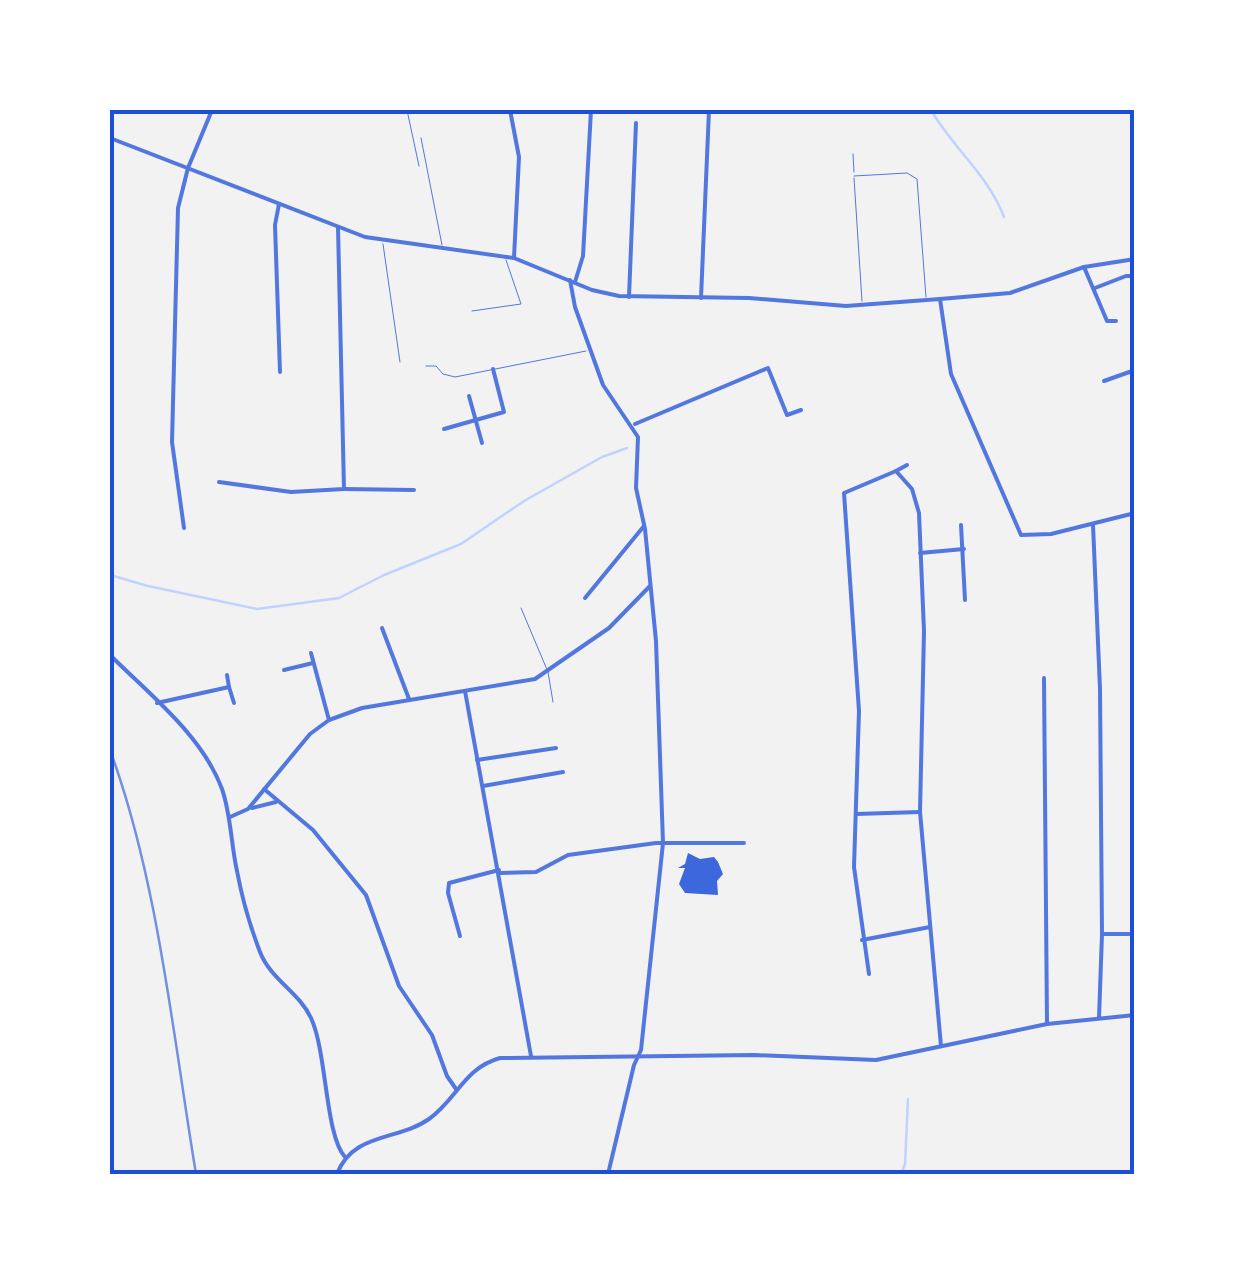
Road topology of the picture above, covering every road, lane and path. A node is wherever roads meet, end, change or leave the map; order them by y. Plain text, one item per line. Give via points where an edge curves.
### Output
1 (212, 110) edge
2 (407, 110) edge
3 (510, 110) edge
4 (591, 110) edge
5 (710, 110) edge
6 (1132, 110) edge
7 (636, 123) dead end
8 (110, 138) edge
9 (421, 138) dead end
10 (1135, 141) edge
11 (853, 154) dead end
12 (420, 166) dead end
13 (188, 168) junction
14 (854, 176) junction
15 (279, 204) junction
16 (338, 227) junction
17 (382, 240) junction
18 (442, 248) junction
19 (506, 257) junction
20 (514, 258) junction
21 (1135, 259) edge
22 (1084, 267) junction
23 (1135, 276) edge
24 (573, 281) junction
25 (1095, 288) junction
26 (629, 297) junction
27 (702, 298) junction
28 (940, 299) junction
29 (926, 300) junction
30 (862, 305) junction
31 (472, 312) dead end
32 (1116, 321) dead end
33 (590, 350) junction
34 (400, 362) dead end
35 (426, 366) dead end
36 (494, 369) junction
37 (1135, 370) edge
38 (280, 372) dead end
39 (1104, 380) dead end
40 (469, 396) dead end
41 (801, 410) dead end
42 (476, 420) junction
43 (633, 426) junction
44 (444, 428) dead end
45 (482, 443) dead end
46 (907, 465) dead end
47 (896, 470) junction
48 (220, 482) dead end
49 (344, 489) junction
50 (414, 490) dead end
51 (1135, 513) edge
52 (961, 525) dead end
53 (1093, 525) junction
54 (644, 526) junction
55 (184, 528) dead end
56 (964, 550) junction
57 (920, 553) junction
58 (650, 586) junction
59 (585, 598) dead end
60 (966, 600) dead end
61 (521, 608) dead end
62 (382, 628) dead end
63 (311, 653) dead end
64 (110, 655) edge
65 (313, 662) junction
66 (284, 670) dead end
67 (548, 672) junction
68 (227, 675) dead end
69 (1044, 678) dead end
70 (229, 687) junction
71 (465, 691) junction
72 (409, 698) junction
73 (553, 702) dead end
74 (157, 703) junction
75 (234, 703) dead end
76 (329, 720) junction
77 (556, 748) dead end
78 (478, 760) junction
79 (562, 772) dead end
80 (482, 786) junction
81 (264, 789) junction
82 (276, 802) junction
83 (248, 809) junction
84 (920, 812) junction
85 (856, 814) junction
86 (230, 817) junction
87 (663, 842) junction
88 (744, 843) dead end
89 (499, 871) junction
90 (930, 927) junction
91 (1102, 934) junction
92 (1129, 934) dead end
93 (460, 936) dead end
94 (862, 940) junction
95 (869, 974) dead end
96 (1135, 1015) edge
97 (1099, 1018) junction
98 (1047, 1024) junction
99 (941, 1046) junction
100 (531, 1056) junction
101 (639, 1056) junction
102 (456, 1089) junction
103 (346, 1157) junction
104 (337, 1174) edge
105 (608, 1174) edge

1 - 13 street
2 - 12 lane
3 - 20 street via 519,157
4 - 24 street via 583,256
5 - 27 street
6 - 10 street
7 - 26 street
8 - 13 street
9 - 18 lane
11 - 14 lane
13 - 15 street
13 - 55 street via 178,208 172,442
14 - 29 lane via 916,178
14 - 30 lane
15 - 16 street
15 - 38 street
16 - 17 street
16 - 49 street
17 - 18 street
17 - 34 lane
18 - 19 street
19 - 20 street
19 - 31 lane via 522,304
20 - 24 street
21 - 22 street
22 - 25 street
22 - 28 street via 1016,292
23 - 25 street
24 - 26 street
24 - 33 street via 574,308
25 - 32 street via 1107,321
26 - 27 street
27 - 30 street
28 - 29 street
28 - 53 street via 951,374 1021,535
29 - 30 street
33 - 36 lane
33 - 43 street via 603,384
35 - 36 lane via 448,377
36 - 42 street via 505,410
37 - 39 street
40 - 42 street
41 - 43 street via 787,415 768,368
42 - 44 street
42 - 45 street
43 - 54 street
46 - 47 street
47 - 57 street via 916,499
47 - 85 street via 844,493 859,711
48 - 49 street via 292,492
49 - 50 street
51 - 53 street
52 - 56 street
53 - 91 street
54 - 58 street
54 - 59 street
56 - 57 street
56 - 60 street
57 - 84 street
58 - 67 street via 610,628
58 - 87 street
61 - 67 lane
62 - 72 street
63 - 65 street
64 - 74 street
65 - 66 street
65 - 76 street
67 - 71 street
67 - 73 lane
68 - 70 street
69 - 98 street
70 - 74 street
70 - 75 street
71 - 72 street
71 - 78 street
72 - 76 street
74 - 86 street via 207,760
76 - 81 street
77 - 78 street
78 - 80 street
79 - 80 street
80 - 89 street
81 - 82 street
81 - 83 street
82 - 83 street
82 - 102 street via 313,830 366,894 399,986 432,1035
83 - 86 street
84 - 85 street
84 - 90 street
85 - 94 street
86 - 103 street via 237,872 260,950 311,1018 336,1144
87 - 88 street
87 - 89 street via 568,856 536,872
87 - 101 street
89 - 93 street via 449,883
89 - 100 street
90 - 94 street
90 - 99 street
91 - 92 street
91 - 97 street
94 - 95 street
96 - 97 street
97 - 98 street
98 - 99 street
99 - 101 street via 868,1060
100 - 101 street
100 - 102 street via 486,1062
101 - 105 street
102 - 103 street via 424,1122 364,1143
103 - 104 street

